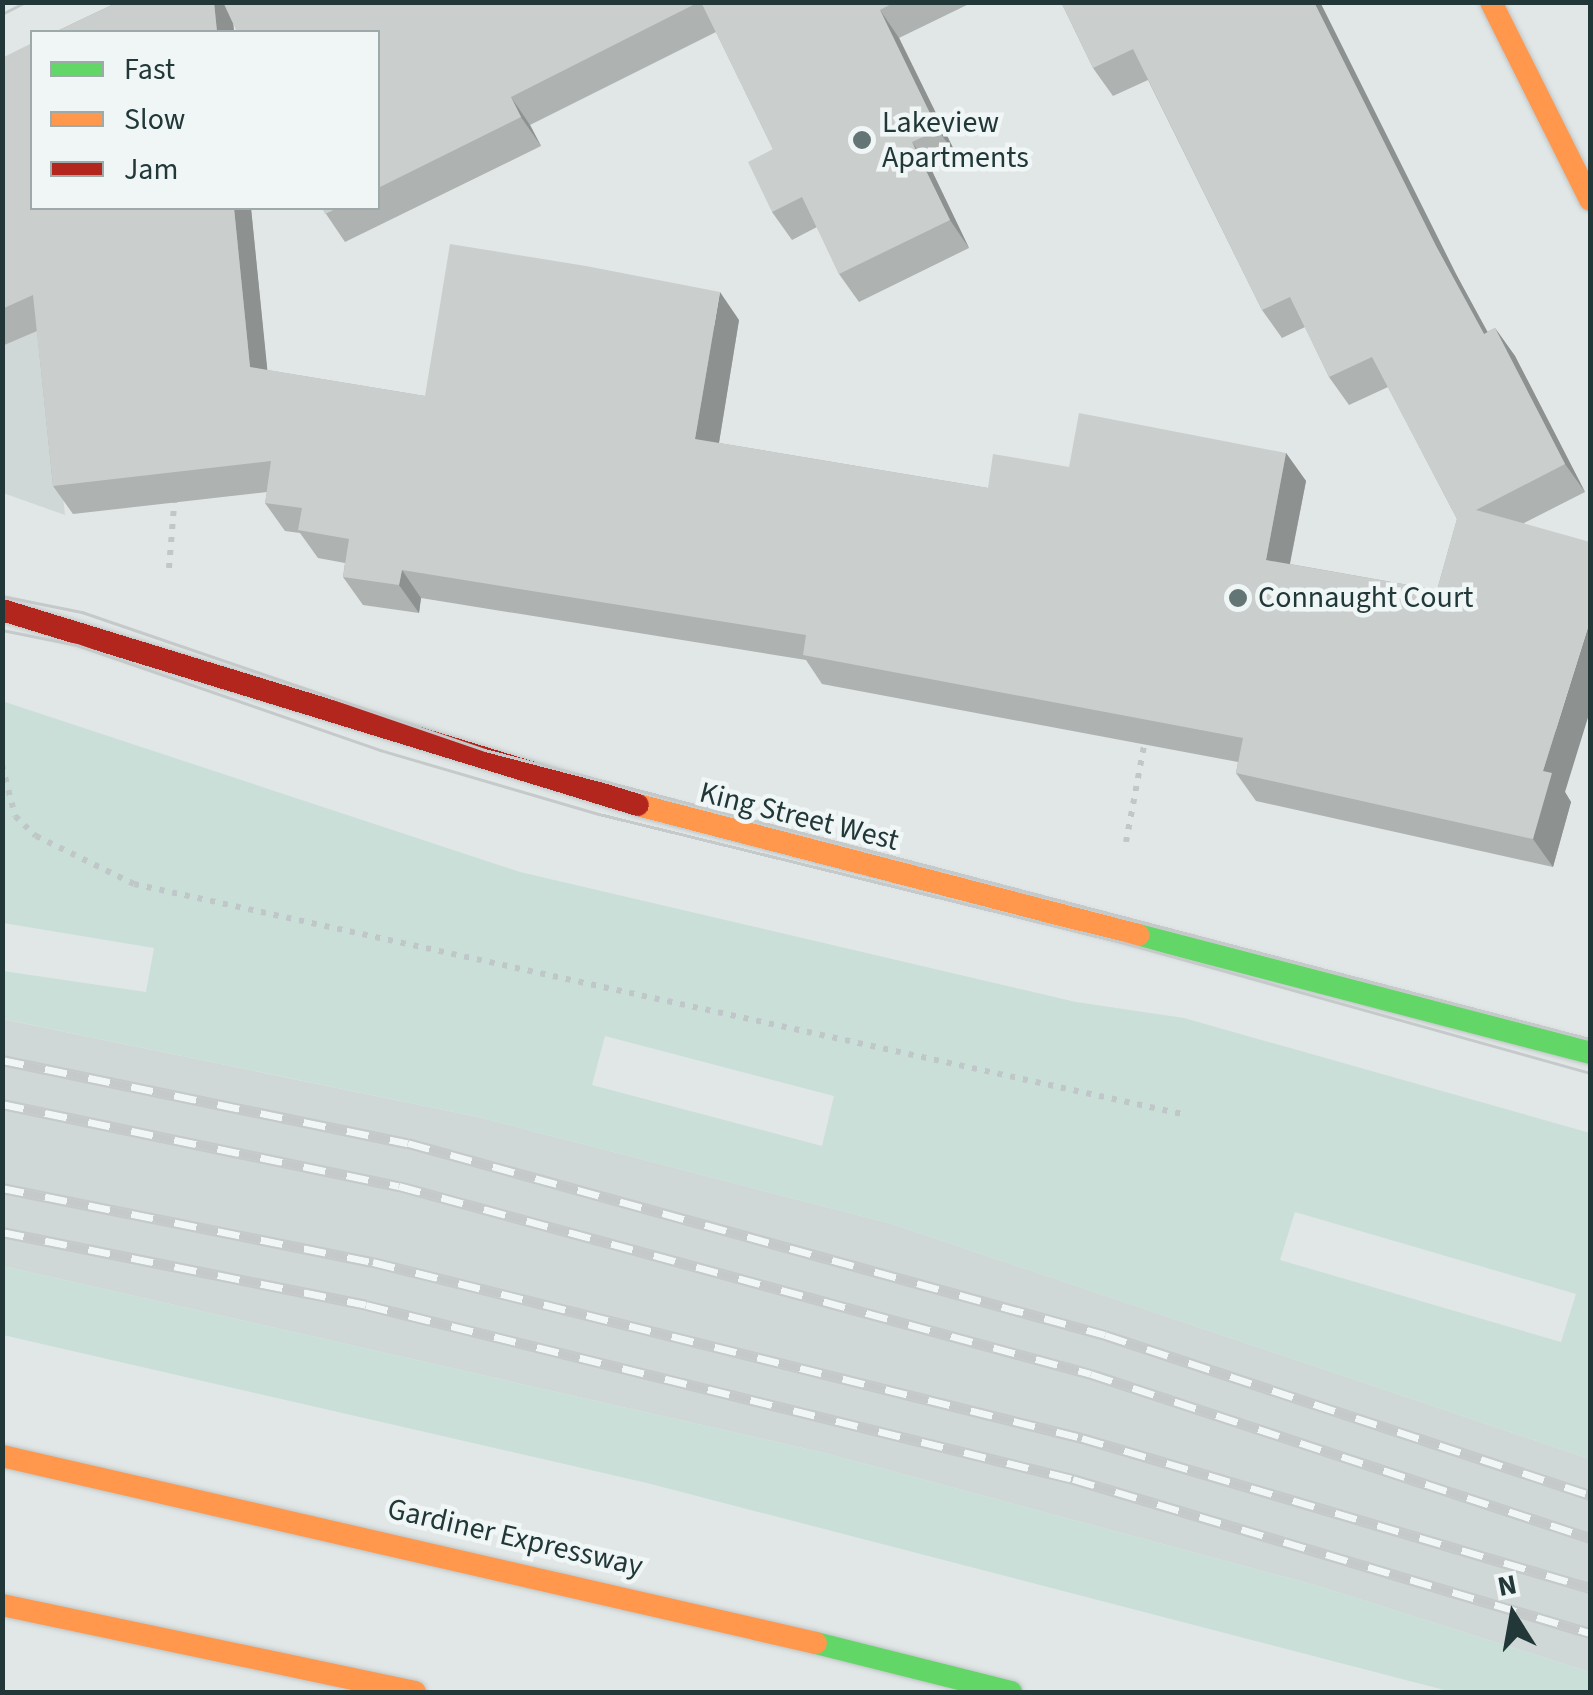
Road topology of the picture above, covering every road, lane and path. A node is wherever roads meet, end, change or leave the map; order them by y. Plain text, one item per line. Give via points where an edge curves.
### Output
1 (1490, 2) edge
2 (1590, 200) edge
3 (174, 473) edge
4 (169, 568) dead end
5 (2, 610) edge
6 (1148, 730) edge
7 (2, 765) edge
8 (1126, 842) dead end
9 (1590, 1052) edge
10 (1182, 1114) dead end
11 (2, 1456) edge
12 (2, 1606) edge
13 (415, 1692) edge
14 (1011, 1692) edge

1 - 2 main road
3 - 4 path via 178,529
5 - 9 main road, King Street West via 483,765
6 - 8 path
7 - 10 path via 16,816 36,836 134,884
11 - 14 main road, Gardiner Expressway via 548,1575
12 - 13 main road

